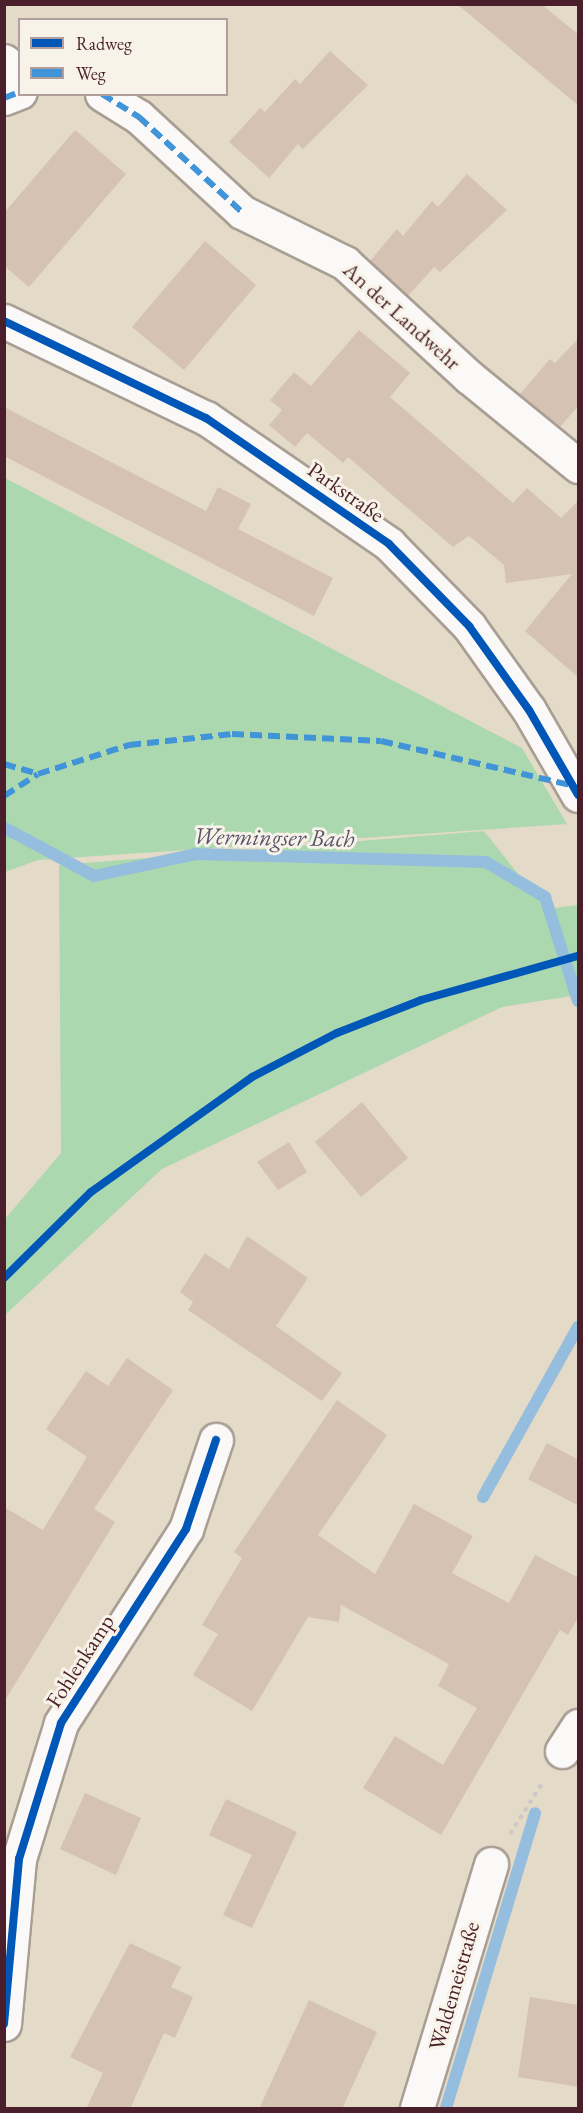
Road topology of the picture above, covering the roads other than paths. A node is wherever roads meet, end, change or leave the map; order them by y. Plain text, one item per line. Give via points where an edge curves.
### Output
1 (4, 62) edge
2 (18, 72) edge
3 (105, 96) edge
4 (4, 321) edge
5 (579, 466) edge
6 (579, 795) edge
7 (216, 1440) dead end
8 (490, 1864) road end
9 (4, 2024) edge
10 (417, 2109) edge

1 - 2 street
3 - 5 street, An der Landwehr via 139,117 242,212 345,263 469,377
4 - 6 street, Parkstraße via 206,418 389,544 469,626 529,710
7 - 9 street, Fohlenkamp via 186,1530 62,1724 19,1859
8 - 10 street, Waldemeistraße

